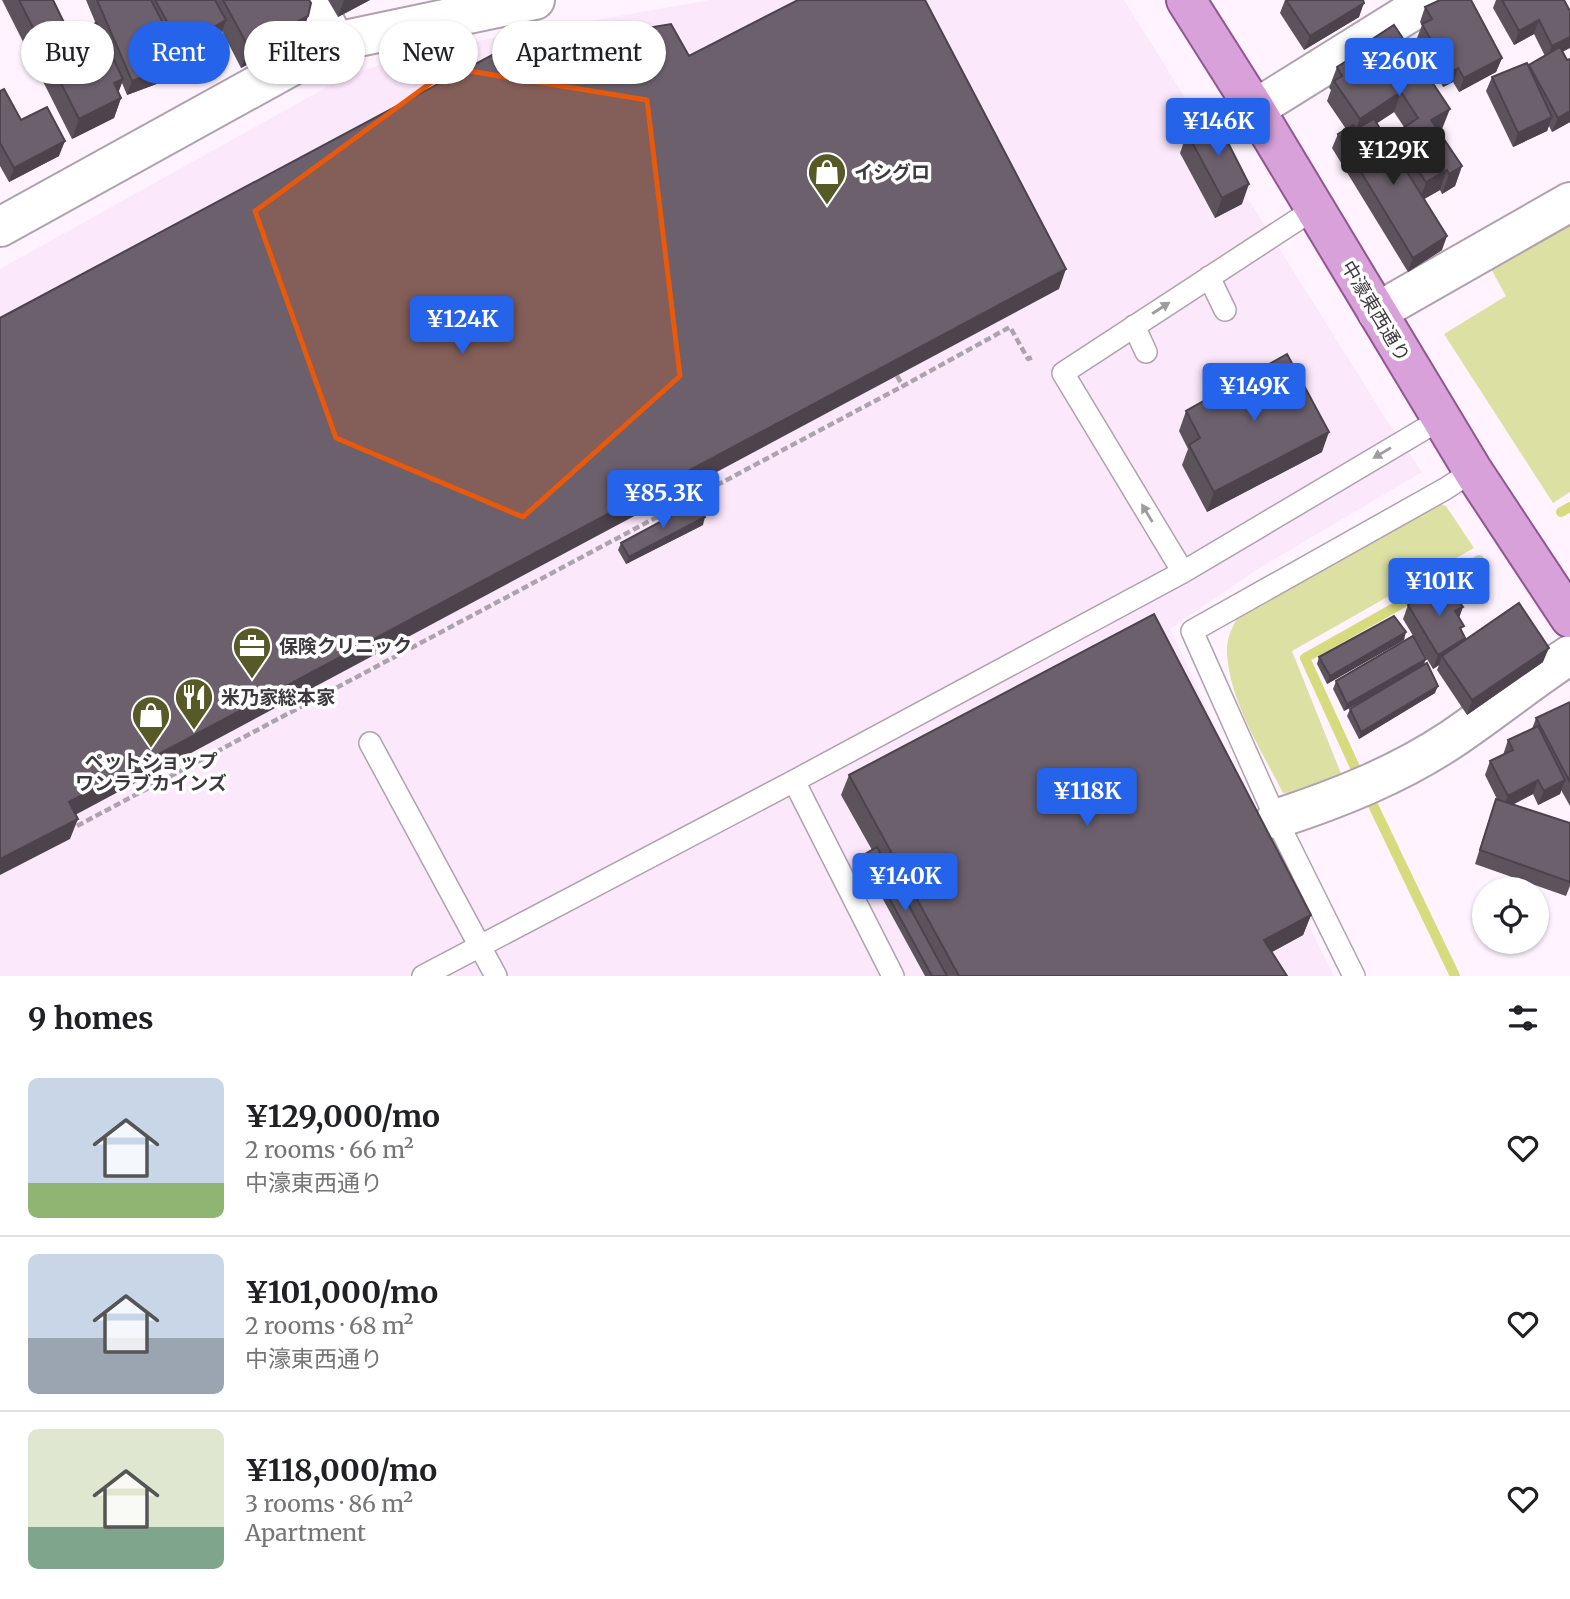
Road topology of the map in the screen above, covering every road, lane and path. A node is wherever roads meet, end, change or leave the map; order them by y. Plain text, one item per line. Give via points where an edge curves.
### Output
1 (314, 0) edge
2 (535, 0) edge
3 (1186, 0) edge
4 (1430, 0) edge
5 (324, 21) edge
6 (365, 36) edge
7 (259, 84) edge
8 (1255, 109) junction
9 (1570, 202) edge
10 (1314, 209) junction
11 (0, 227) edge
12 (1209, 277) junction
13 (1225, 310) dead end
14 (1377, 312) junction
15 (1134, 326) junction
16 (1146, 352) dead end
17 (1035, 356) dead end
18 (897, 376) edge
19 (903, 386) junction
20 (1441, 419) junction
21 (1473, 471) junction
22 (552, 559) edge
23 (557, 569) junction
24 (1183, 572) junction
25 (1570, 618) edge
26 (1570, 654) edge
27 (227, 735) edge
28 (232, 743) junction
29 (370, 743) dead end
30 (794, 781) junction
31 (1276, 819) junction
32 (77, 826) edge
33 (479, 946) junction
34 (423, 976) edge
35 (496, 976) edge
36 (893, 976) edge
37 (1354, 976) edge

1 - 5 street
2 - 6 street
3 - 8 main road, 中濠東西通り
4 - 8 street
7 - 11 street
8 - 10 main road, 中濠東西通り
9 - 14 street
10 - 12 lane
10 - 14 main road, 中濠東西通り
12 - 13 lane
15 -> 12 lane
14 - 20 main road, 中濠東西通り
15 - 16 lane
24 -> 15 lane via 1063,373
17 - 19 path via 1028,359 1010,327
18 - 19 path
19 - 23 path
20 - 21 main road, 中濠東西通り
20 -> 24 lane
21 - 25 main road, 中濠東西通り
21 - 31 lane via 1192,631
22 - 23 path
23 - 28 path
24 - 30 lane
26 - 31 street via 1450,740 1333,801
27 - 28 path
28 - 32 path
29 - 33 lane
30 - 33 lane
30 - 36 lane
31 - 37 lane
33 - 34 lane
33 - 35 lane

